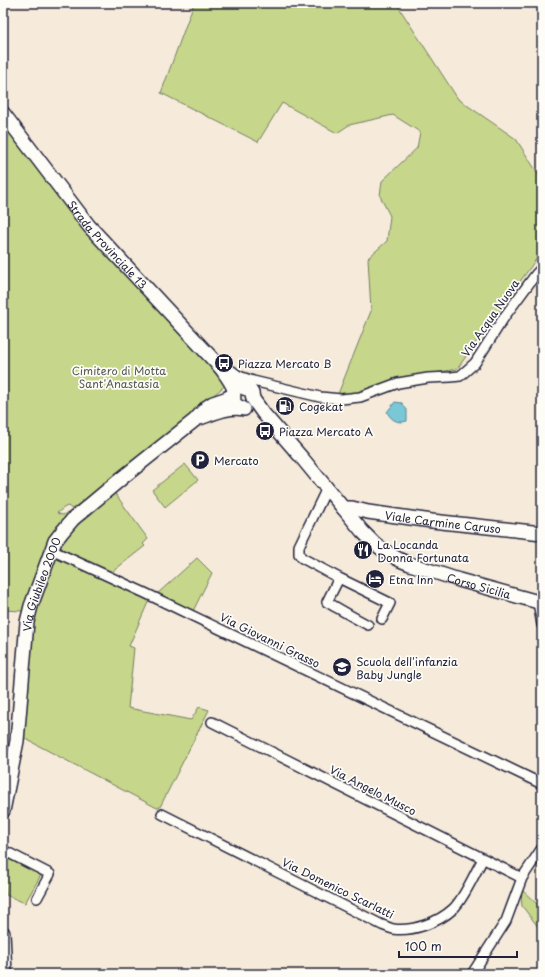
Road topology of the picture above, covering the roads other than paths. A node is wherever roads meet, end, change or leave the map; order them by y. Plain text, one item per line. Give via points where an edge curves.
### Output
1 (3, 113) edge
2 (542, 268) edge
3 (210, 356) junction
4 (244, 391) junction
5 (242, 408) junction
6 (196, 420) junction
7 (273, 426) junction
8 (327, 488) junction
9 (343, 508) junction
10 (542, 533) edge
11 (51, 550) junction
12 (339, 578) junction
13 (540, 602) edge
14 (382, 619) dead end
15 (542, 624) edge
16 (368, 625) dead end
17 (212, 722) dead end
18 (542, 784) edge
19 (3, 811) edge
20 (162, 814) dead end
21 (542, 848) edge
22 (3, 850) edge
23 (483, 858) junction
24 (522, 878) junction
25 (37, 898) dead end
26 (3, 933) edge
27 (5, 974) edge
28 (472, 974) edge

1 - 3 street, Strada Provinciale 13 via 89,226
2 - 4 street, Via Acqua Nuova via 505,316 475,363 460,376 398,383 360,398 341,399
3 - 4 street, Strada Provinciale 13
3 - 4 street, Via Acqua Nuova via 239,376
4 - 5 street via 234,402
4 - 6 street via 213,402
4 - 7 street
5 - 6 street via 216,412
5 - 7 street via 253,412
6 - 11 street, Via Giubileo 2000 via 73,519
7 - 8 street
8 - 9 street
8 - 12 street via 299,546 299,554
9 - 10 street, Viale Carmine Caruso
9 - 13 street, Corso Sicilia via 375,544 400,560 459,580
11 - 18 street, Via Giovanni Grasso via 146,593
11 - 19 street, Via Giubileo 2000 via 27,622 17,740
12 - 14 street via 390,603
12 - 16 street via 327,602
13 - 15 street
17 - 23 street, Via Angelo Musco
20 - 23 street, Via Domenico Scarlatti via 392,929 415,929 453,909
21 - 24 street
22 - 25 street via 50,874
23 - 24 street, Via Angelo Musco
24 - 28 street via 506,921
26 - 27 street

